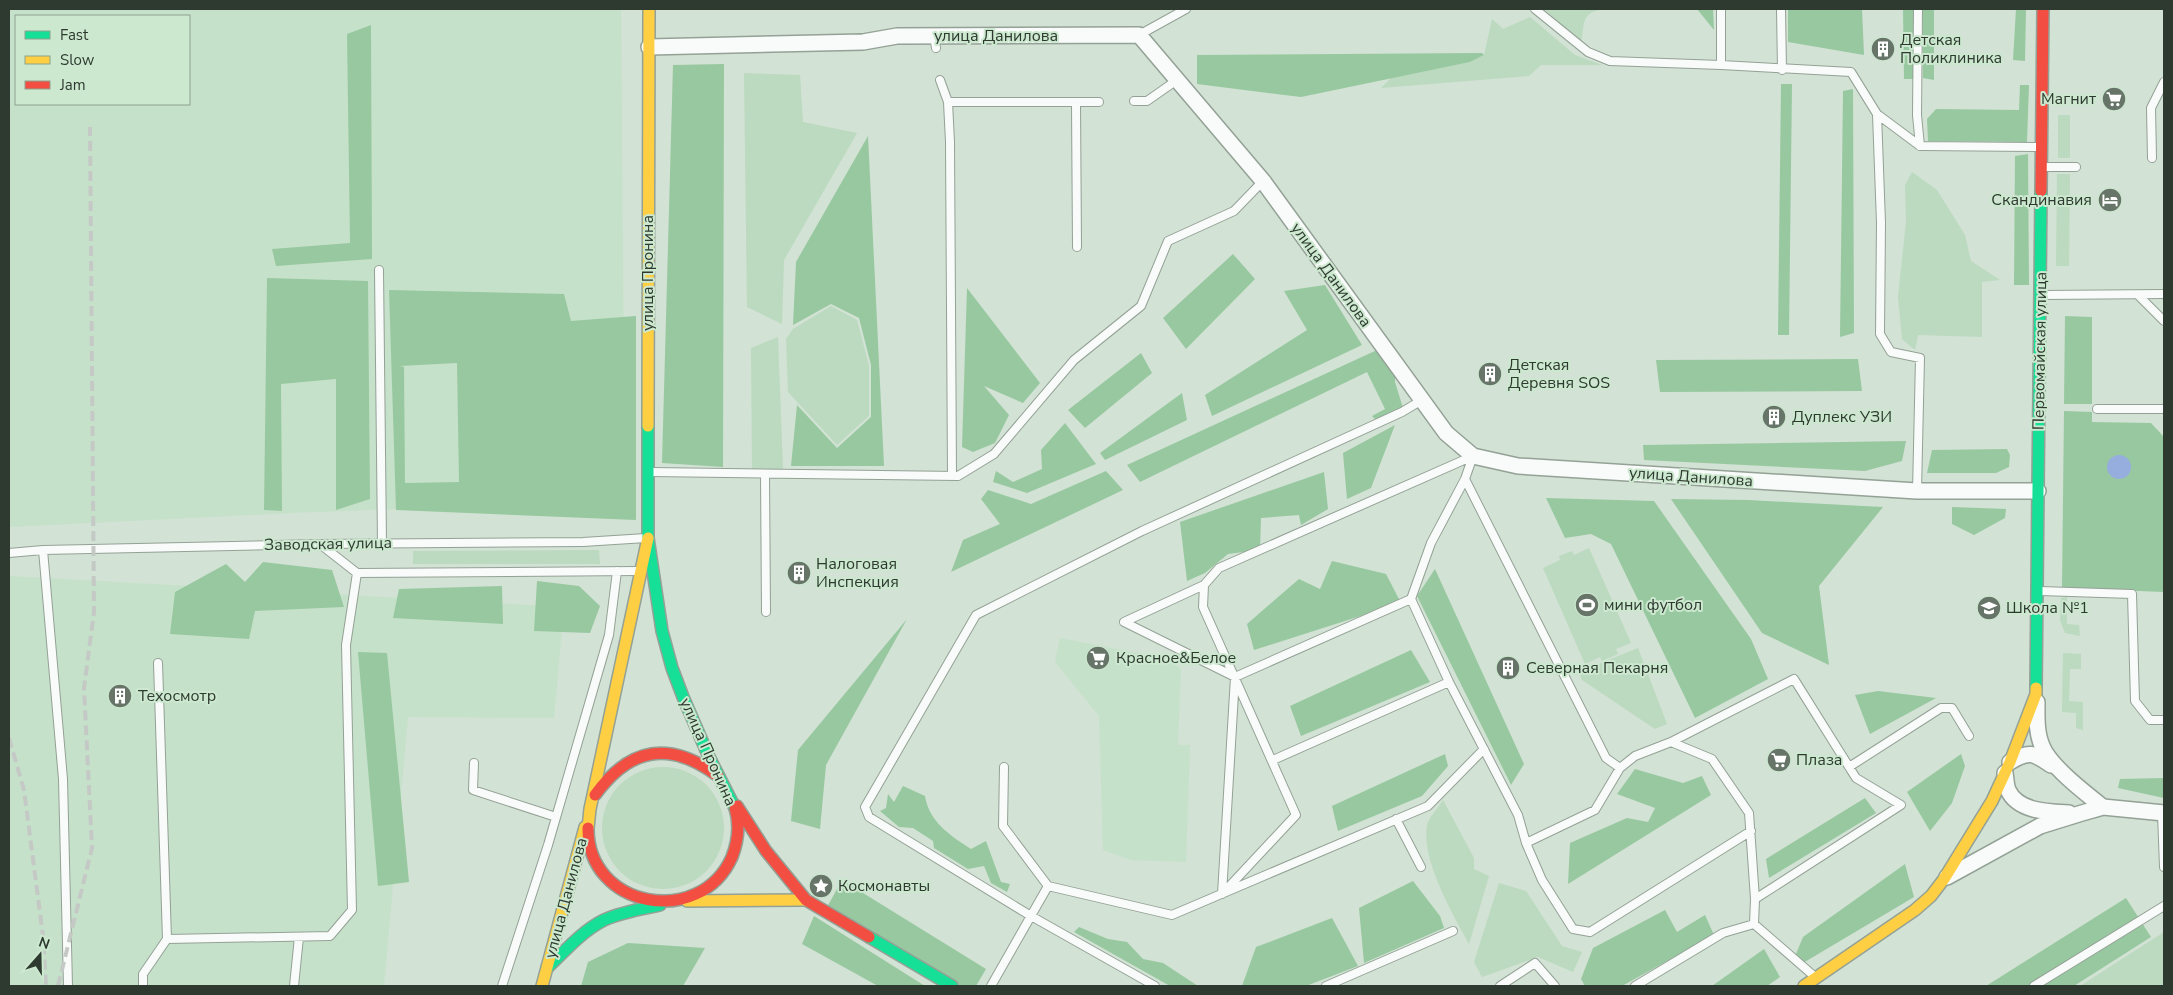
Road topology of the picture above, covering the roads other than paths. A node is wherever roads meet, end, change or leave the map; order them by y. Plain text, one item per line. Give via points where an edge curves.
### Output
1 (649, 9) edge
2 (1186, 9) edge
3 (1535, 9) edge
4 (1721, 9) edge
5 (1781, 9) edge
6 (1918, 9) edge
7 (2043, 9) edge
8 (1139, 35) junction
9 (649, 47) junction
10 (1721, 65) junction
11 (1782, 70) junction
12 (940, 80) dead end
13 (1177, 80) junction
14 (2164, 82) edge
15 (1134, 101) dead end
16 (948, 102) junction
17 (1099, 102) dead end
18 (1076, 103) junction
19 (1877, 114) junction
20 (1920, 146) junction
21 (2042, 147) junction
22 (2152, 158) dead end
23 (2042, 167) junction
24 (2076, 167) dead end
25 (1263, 181) junction
26 (1078, 247) dead end
27 (379, 270) dead end
28 (2164, 294) edge
29 (2040, 295) junction
30 (2138, 295) junction
31 (2164, 320) edge
32 (1422, 400) junction
33 (2097, 409) dead end
34 (2164, 409) edge
35 (1473, 456) junction
36 (648, 472) junction
37 (765, 474) junction
38 (952, 476) junction
39 (1465, 478) junction
40 (2038, 491) junction
41 (1918, 492) junction
42 (648, 538) junction
43 (382, 543) junction
44 (320, 544) junction
45 (43, 550) junction
46 (9, 553) edge
47 (617, 571) junction
48 (641, 571) junction
49 (357, 574) junction
50 (1204, 585) junction
51 (2037, 591) junction
52 (1411, 599) junction
53 (766, 612) dead end
54 (158, 663) dead end
55 (1235, 677) junction
56 (1449, 682) junction
57 (2036, 694) junction
58 (2164, 720) edge
59 (1970, 736) dead end
60 (1671, 742) junction
61 (1484, 749) junction
62 (1273, 760) junction
63 (474, 763) dead end
64 (1004, 767) dead end
65 (1849, 767) junction
66 (1620, 768) junction
67 (2007, 768) junction
68 (2063, 773) junction
69 (720, 779) junction
70 (733, 800) junction
71 (2103, 807) junction
72 (590, 809) junction
73 (2082, 813) junction
74 (2163, 813) edge
75 (556, 817) junction
76 (1396, 819) junction
77 (1751, 831) junction
78 (1526, 843) junction
79 (2164, 867) edge
80 (1421, 868) dead end
81 (1944, 879) junction
82 (1048, 886) junction
83 (1222, 894) junction
84 (1755, 899) junction
85 (681, 900) junction
86 (806, 900) junction
87 (668, 903) junction
88 (2164, 906) edge
89 (1031, 916) junction
90 (1754, 924) junction
91 (1453, 932) dead end
92 (299, 937) junction
93 (167, 939) junction
94 (546, 969) junction
95 (1819, 982) edge
96 (68, 986) edge
97 (143, 986) edge
98 (294, 986) edge
99 (502, 986) edge
100 (542, 986) edge
101 (952, 986) edge
102 (991, 986) edge
103 (1155, 986) edge
104 (1326, 986) edge
105 (1500, 986) edge
106 (1555, 986) edge
107 (1636, 986) edge
108 (1804, 986) edge
109 (2034, 986) edge

1 - 9 main road, улица Пронина
2 - 8 lane
3 - 10 lane via 1588,52 1610,62
4 - 10 lane
5 - 11 lane
6 - 20 lane via 1917,115
7 - 21 main road, Первомайская улица
8 - 9 street, улица Данилова via 935,42 897,36 863,42
8 - 13 street, улица Данилова
9 - 36 main road, улица Пронина
10 - 11 lane
11 - 19 lane via 1851,72
12 - 16 lane
13 - 15 lane via 1147,101
13 - 25 street, улица Данилова
14 - 22 lane via 2151,108
16 - 18 lane
16 - 38 lane
17 - 18 lane
18 - 26 lane
19 - 20 lane
19 - 41 lane via 1881,223 1880,334 1891,352 1920,358
20 - 21 lane
21 - 23 main road, Первомайская улица
23 - 24 lane
23 - 29 main road, Первомайская улица
25 - 32 street, улица Данилова
25 - 38 lane via 1234,211 1168,241 1141,306 1074,360 994,454 958,476
27 - 43 lane
28 - 30 lane
29 - 30 lane
29 - 40 main road, Первомайская улица
30 - 31 lane
32 - 35 street, улица Данилова via 1446,433
32 - 89 lane via 1142,532 976,615 865,807 869,817
33 - 34 lane
35 - 39 lane
35 - 41 street, улица Данилова via 1518,466
35 - 50 lane via 1219,568
36 - 37 lane
36 - 42 main road, улица Пронина
37 - 38 lane
37 - 53 lane
39 - 52 lane via 1431,543
39 - 66 lane via 1606,758
40 - 41 street, улица Данилова
40 - 51 main road, Первомайская улица
42 - 43 lane, Заводская улица via 583,542
42 - 48 main road, улица Пронина
42 - 69 main road, улица Пронина via 658,616 678,685
43 - 44 lane, Заводская улица
44 - 45 lane, Заводская улица
44 - 49 lane
45 - 46 lane, Заводская улица
45 - 96 lane via 63,779
47 - 48 lane
47 - 49 lane
47 - 75 lane via 609,635
48 - 72 main road, улица Пронина
49 - 92 lane via 346,645 352,910 330,936
50 - 55 lane via 1203,607
50 - 55 lane via 1124,622
51 - 57 main road, Первомайская улица
51 - 58 lane via 2132,594 2135,701 2150,720
52 - 55 lane
52 - 56 lane
54 - 93 lane
55 - 62 lane
55 - 83 lane
56 - 61 lane
56 - 62 lane
57 - 67 main road, Первомайская улица
57 - 68 street, Первомайская улица via 2042,746
59 - 65 lane via 1952,708 1941,708
60 - 65 lane via 1794,679
60 - 66 lane via 1635,756
60 - 77 lane via 1712,759 1749,813
61 - 76 lane via 1428,806
61 - 78 lane via 1518,815
62 - 83 lane via 1296,815
63 - 75 lane via 473,790
64 - 82 lane via 1004,826
65 - 84 lane via 1856,778 1901,805
66 - 78 lane via 1595,810
67 - 68 street via 2023,754 2037,755
67 - 73 street via 2008,790 2019,803 2044,812
67 - 81 main road, Первомайская улица via 1992,801
68 - 71 street, Первомайская улица
69 - 70 main road, улица Пронина
69 - 72 main road via 697,760 668,752 653,753 613,771 599,789
70 - 85 main road, улица Пронина via 738,820 730,862 718,879 701,893
70 - 86 main road via 766,851
71 - 73 street, Первомайская улица
71 - 74 street
72 - 87 main road, улица Пронина via 590,847 603,873 632,896
72 - 94 main road, улица Данилова
73 - 81 street, Первомайская улица via 2040,826
74 - 79 lane
75 - 99 lane
76 - 80 lane
76 - 83 lane
77 - 78 lane via 1590,932 1573,929 1542,880
77 - 84 lane
81 - 95 main road, Первомайская улица via 1915,910
82 - 83 lane via 1172,915
82 - 89 lane
84 - 90 lane
85 - 86 main road
85 - 87 main road, улица Пронина
86 - 101 main road
87 - 94 main road via 598,923
88 - 109 lane
89 - 102 lane
89 - 103 lane
90 - 95 lane
90 - 107 lane via 1723,933
91 - 104 lane
92 - 93 lane
92 - 98 lane
93 - 97 lane via 143,974
94 - 100 main road, улица Данилова
95 - 108 main road, Первомайская улица
105 - 106 lane via 1535,963

